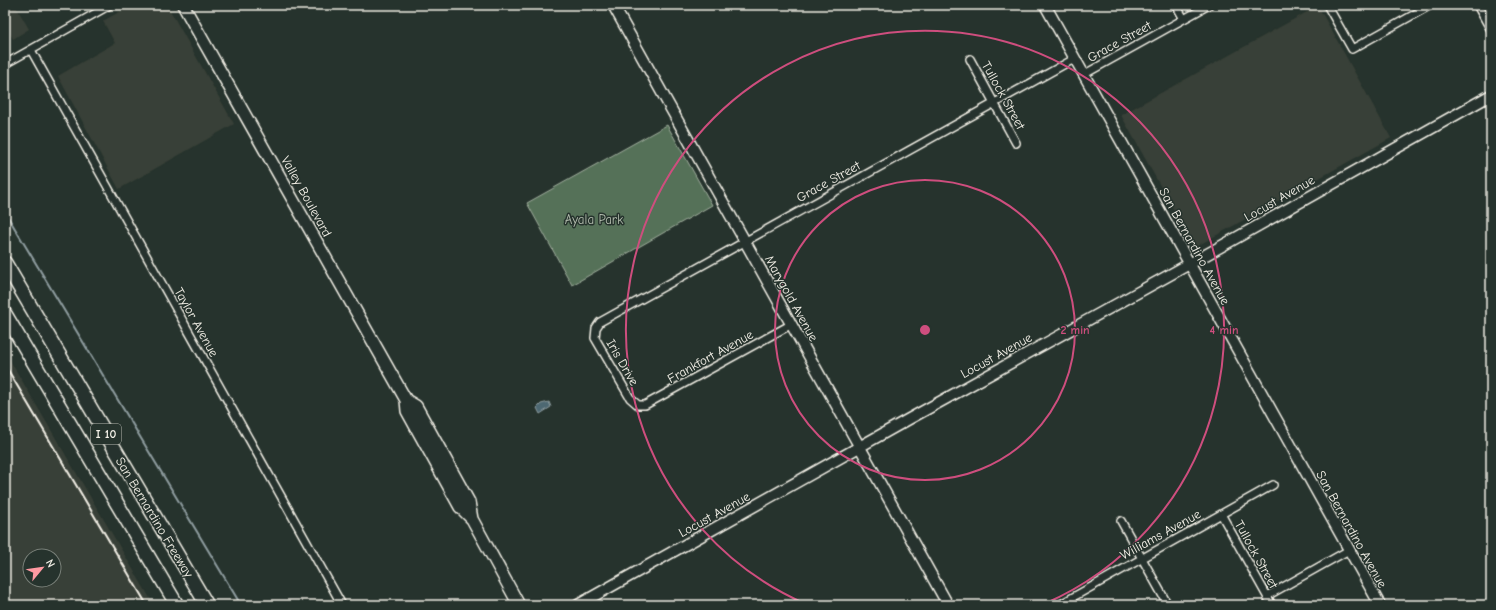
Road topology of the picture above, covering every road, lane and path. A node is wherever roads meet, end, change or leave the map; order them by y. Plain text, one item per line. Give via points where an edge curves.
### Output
1 (110, 5) edge
2 (183, 5) edge
3 (613, 5) edge
4 (1045, 5) edge
5 (1176, 5) edge
6 (1209, 5) edge
7 (1327, 5) edge
8 (1431, 5) edge
9 (1477, 5) edge
10 (1184, 19) junction
11 (1491, 30) edge
12 (31, 50) junction
13 (1074, 58) junction
14 (970, 59) dead end
15 (5, 64) edge
16 (1083, 75) junction
17 (1491, 95) edge
18 (995, 102) junction
19 (1016, 143) dead end
20 (746, 241) junction
21 (5, 263) edge
22 (1189, 264) junction
23 (5, 314) edge
24 (792, 324) junction
25 (596, 328) joint
26 (638, 405) joint
27 (860, 447) junction
28 (1273, 485) dead end
29 (1221, 514) junction
30 (1121, 522) dead end
31 (1349, 550) junction
32 (1142, 559) junction
33 (1267, 596) junction
34 (177, 605) edge
35 (207, 605) edge
36 (342, 605) edge
37 (519, 605) edge
38 (578, 605) edge
39 (948, 605) edge
40 (1059, 605) edge
41 (1168, 605) edge
42 (1272, 605) edge
43 (1380, 605) edge

1 - 12 street
2 - 37 main road, Valley Boulevard via 406,400 416,406 469,502 472,519
3 - 20 street, Marygold Avenue
4 - 13 street, San Bernardino Avenue
5 - 10 street
6 - 10 street, Grace Street
7 - 8 street via 1352,49
9 - 11 street
10 - 16 street, Grace Street
12 - 15 street
12 - 36 street, Taylor Avenue
13 - 16 street, San Bernardino Avenue
13 - 18 street, Grace Street
14 - 18 street, Tullock Street
16 - 22 street, San Bernardino Avenue
17 - 22 street, Locust Avenue
18 - 19 street, Tullock Street
18 - 20 street, Grace Street
20 - 24 street, Marygold Avenue
20 - 25 street, Grace Street via 600,322
21 - 35 highway, San Bernardino Freeway / I 10
22 - 27 street, Locust Avenue
22 - 31 street, San Bernardino Avenue
23 - 34 highway, San Bernardino Freeway / I 10
24 - 26 street, Frankfort Avenue via 646,406
24 - 27 street, Marygold Avenue
25 - 26 street, Iris Drive via 595,338 630,398
27 - 38 street, Locust Avenue
27 - 39 street, Marygold Avenue
28 - 29 street, Williams Avenue
29 - 32 street, Williams Avenue
29 - 33 street, Tullock Street
30 - 32 street
31 - 33 street
31 - 43 street, San Bernardino Avenue
32 - 40 street, Williams Avenue
32 - 41 street
33 - 42 street, Tullock Street

